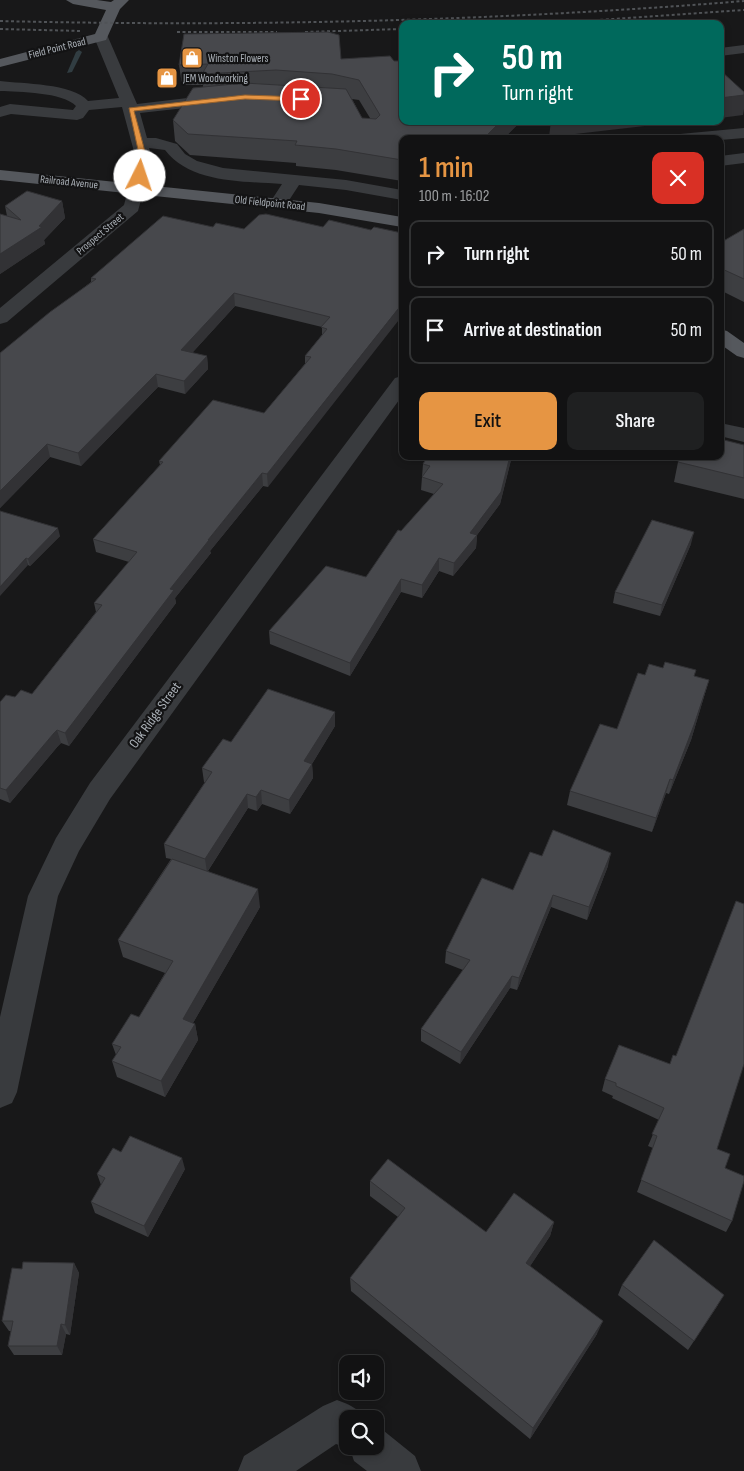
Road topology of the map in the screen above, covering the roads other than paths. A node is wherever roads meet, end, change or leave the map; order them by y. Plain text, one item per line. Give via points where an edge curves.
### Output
1 (73, 0) edge
2 (118, 3) edge
3 (101, 37) junction
4 (744, 49) edge
5 (724, 52) edge
6 (0, 63) edge
7 (0, 86) edge
8 (238, 98) edge
9 (84, 106) junction
10 (129, 106) junction
11 (0, 112) edge
12 (744, 133) edge
13 (723, 135) edge
14 (140, 143) junction
15 (744, 158) edge
16 (724, 160) edge
17 (0, 175) edge
18 (289, 179) junction
19 (137, 189) junction
20 (399, 194) edge
21 (278, 204) junction
22 (399, 221) edge
23 (0, 318) edge
24 (724, 338) edge
25 (744, 352) edge
26 (399, 386) edge
27 (724, 430) edge
28 (744, 435) edge
29 (0, 1092) edge
30 (339, 1422) edge
31 (380, 1455) edge
32 (259, 1471) edge
33 (400, 1471) edge

1 - 2 main road
2 - 3 main road, Field Point Road
3 - 6 main road, Field Point Road
3 - 10 street, Prospect Street
4 - 5 street
7 - 9 street via 52,91 77,98
8 - 10 street
9 - 10 street
9 - 11 street via 77,115 10,109
10 - 14 street, Prospect Street
12 - 13 street
14 - 18 street via 171,147 185,163 204,171
14 - 19 street, Prospect Street via 144,159
15 - 16 street
17 - 19 main road, Railroad Avenue
18 - 20 street
18 - 21 street via 292,182
19 - 21 main road, Old Fieldpoint Road
19 - 23 street, Prospect Street via 132,207
21 - 22 main road, Old Fieldpoint Road
24 - 25 main road
26 - 29 street, Oak Ridge Street via 100,791 66,846 42,896
27 - 28 street
30 - 32 street
31 - 33 street

